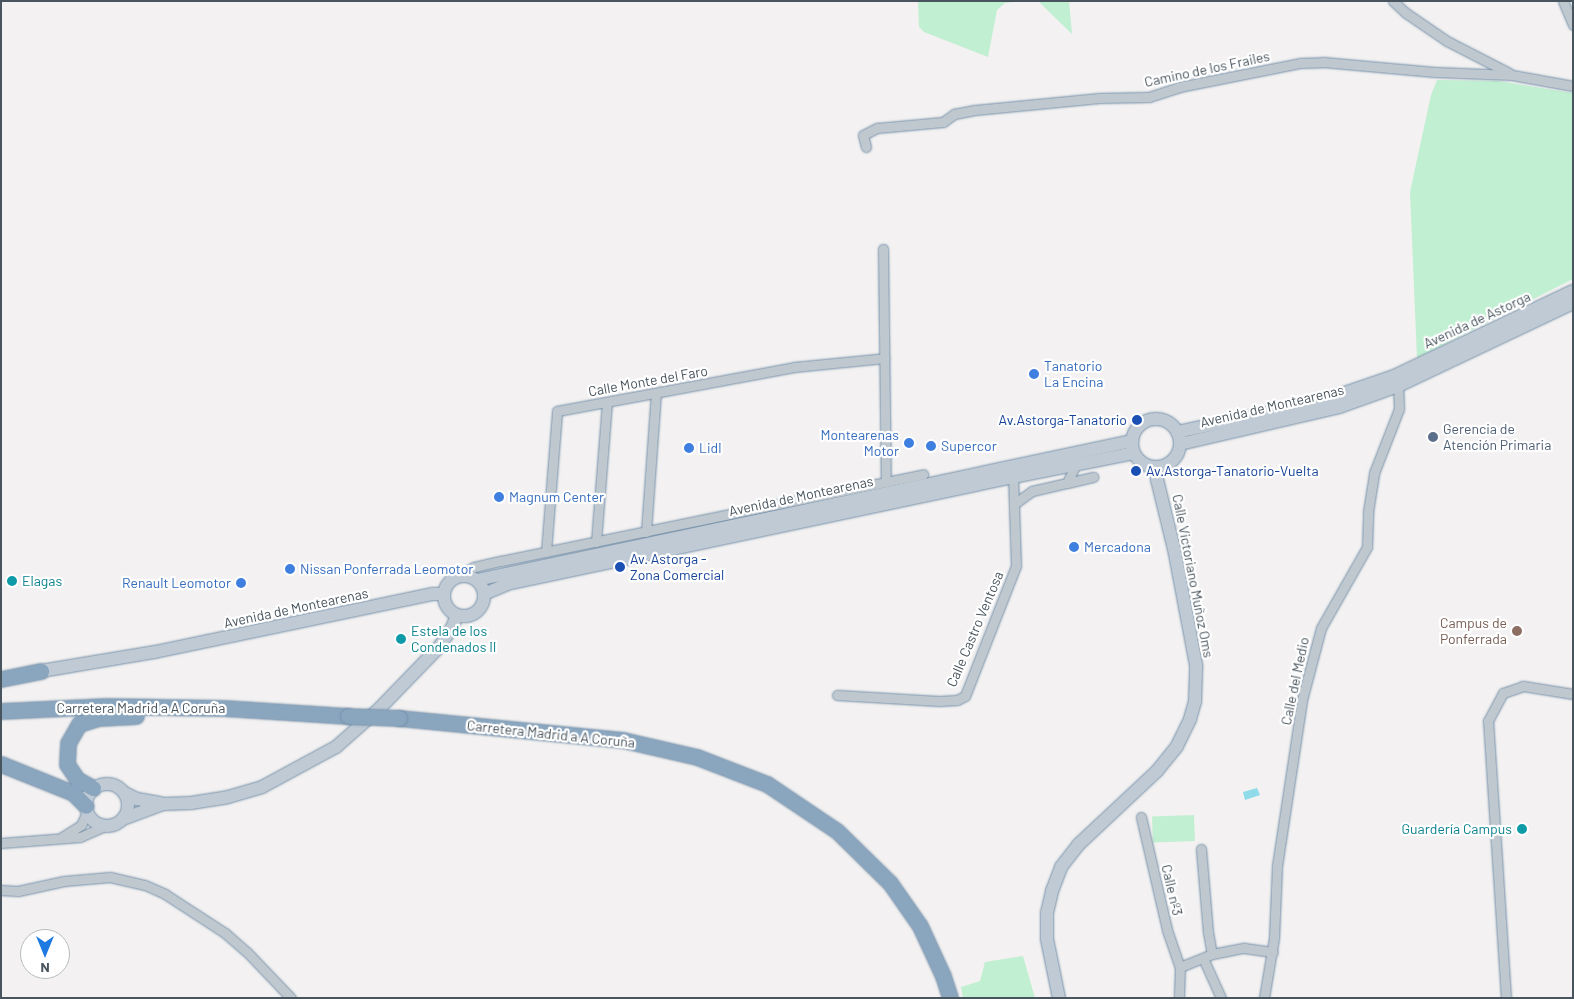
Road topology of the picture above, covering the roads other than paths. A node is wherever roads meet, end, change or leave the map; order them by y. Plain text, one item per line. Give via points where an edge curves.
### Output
1 (1393, 1) edge
2 (1563, 1) edge
3 (1573, 25) edge
4 (1512, 75) junction
5 (1573, 86) edge
6 (866, 147) dead end
7 (883, 249) dead end
8 (1573, 292) edge
9 (1573, 303) edge
10 (885, 358) junction
11 (1396, 381) junction
12 (656, 394) junction
13 (607, 403) junction
14 (1178, 438) junction
15 (1133, 447) junction
16 (1076, 464) junction
17 (1158, 467) junction
18 (923, 474) dead end
19 (1093, 477) dead end
20 (886, 480) junction
21 (1013, 481) junction
22 (1067, 483) junction
23 (1032, 491) junction
24 (1014, 504) junction
25 (646, 532) junction
26 (596, 542) junction
27 (546, 552) junction
28 (460, 575) junction
29 (477, 580) junction
30 (443, 594) junction
31 (484, 594) junction
32 (457, 615) junction
33 (40, 671) joint
34 (1, 679) edge
35 (1573, 694) edge
36 (837, 696) dead end
37 (260, 710) junction
38 (1, 711) edge
39 (1, 764) edge
40 (94, 788) junction
41 (125, 793) junction
42 (163, 804) junction
43 (86, 809) junction
44 (1141, 818) dead end
45 (123, 819) junction
46 (106, 826) junction
47 (60, 838) junction
48 (1, 843) edge
49 (1201, 849) dead end
50 (1, 890) edge
51 (1273, 952) junction
52 (1212, 954) junction
53 (1203, 958) junction
54 (1180, 967) junction
55 (291, 998) edge
56 (950, 998) edge
57 (1058, 998) edge
58 (1178, 998) edge
59 (1221, 998) edge
60 (1264, 998) edge
61 (1506, 998) edge

1 - 4 street via 1447,41
2 - 3 street
4 - 5 street, Camino de los Frailes
4 - 6 street, Camino de los Frailes via 1300,63 1179,87 1148,97 1099,98 975,110 954,114 943,122 877,128 863,135
7 - 10 street
8 - 11 main road, Avenida de Astorga
9 - 11 main road, Avenida de Astorga
10 - 12 street, Calle Monte del Faro via 794,368
10 - 20 street
11 - 14 main road, Avenida de Montearenas via 1330,409
11 - 51 street, Calle del Medio via 1399,409 1374,473 1367,547 1321,628 1302,700 1277,866
12 - 13 street, Calle Monte del Faro
12 - 25 street
13 - 26 street
13 - 27 street, Calle Monte del Faro via 557,411
14 - 15 main road via 1168,423 1149,420 1137,428
14 - 17 main road via 1174,460
15 - 16 main road, Avenida de Montearenas
15 - 17 main road via 1141,463
15 - 29 main road, Avenida de Montearenas
16 - 21 main road, Avenida de Montearenas
16 - 22 street
17 - 57 main road, Calle Victoriano Muñoz Oms via 1157,478 1196,665 1195,701 1177,746 1157,771 1078,845 1061,867 1047,913 1047,940
18 - 20 street
19 - 22 street
20 - 25 street
21 - 23 street via 1018,489
21 - 24 street, Calle Castro Ventosa
21 - 31 main road, Avenida de Montearenas via 506,584
22 - 23 street
23 - 24 street
24 - 36 street, Calle Castro Ventosa via 1016,566 965,696 939,701
25 - 26 street
26 - 27 street
27 - 28 street via 474,567
28 - 29 main road
28 - 30 main road via 448,582
29 - 31 main road
30 - 32 main road via 445,605
30 - 33 main road, Avenida de Montearenas via 156,652
31 - 32 main road via 478,610 468,615
32 - 42 main road via 439,647 336,747 262,787 228,797
33 - 34 highway
35 - 61 street via 1523,686 1516,688 1503,693 1488,720
37 - 38 highway, Carretera Madrid a A Coruña via 106,706
37 - 40 highway via 99,718 79,724 68,743 67,764 77,779
37 - 56 highway, Carretera Madrid a A Coruña, bridge via 399,718 623,740 697,757 766,784 837,831 890,883 920,926
39 - 43 highway via 73,793
40 - 41 main road via 106,784
40 - 43 main road via 88,796
41 - 42 main road
41 - 45 main road via 128,809
42 - 45 main road
43 - 46 main road via 91,819
43 - 47 street via 81,825
44 - 54 street, Calle nº3 via 1167,930
45 - 46 main road
46 - 47 street via 80,837
47 - 48 street
49 - 52 street
50 - 55 street via 18,891 64,881 110,877 145,885 165,894 225,933 254,958
51 - 52 street via 1244,948
51 - 60 street, Calle del Medio
52 - 53 street
53 - 54 street
53 - 59 street
54 - 58 street

